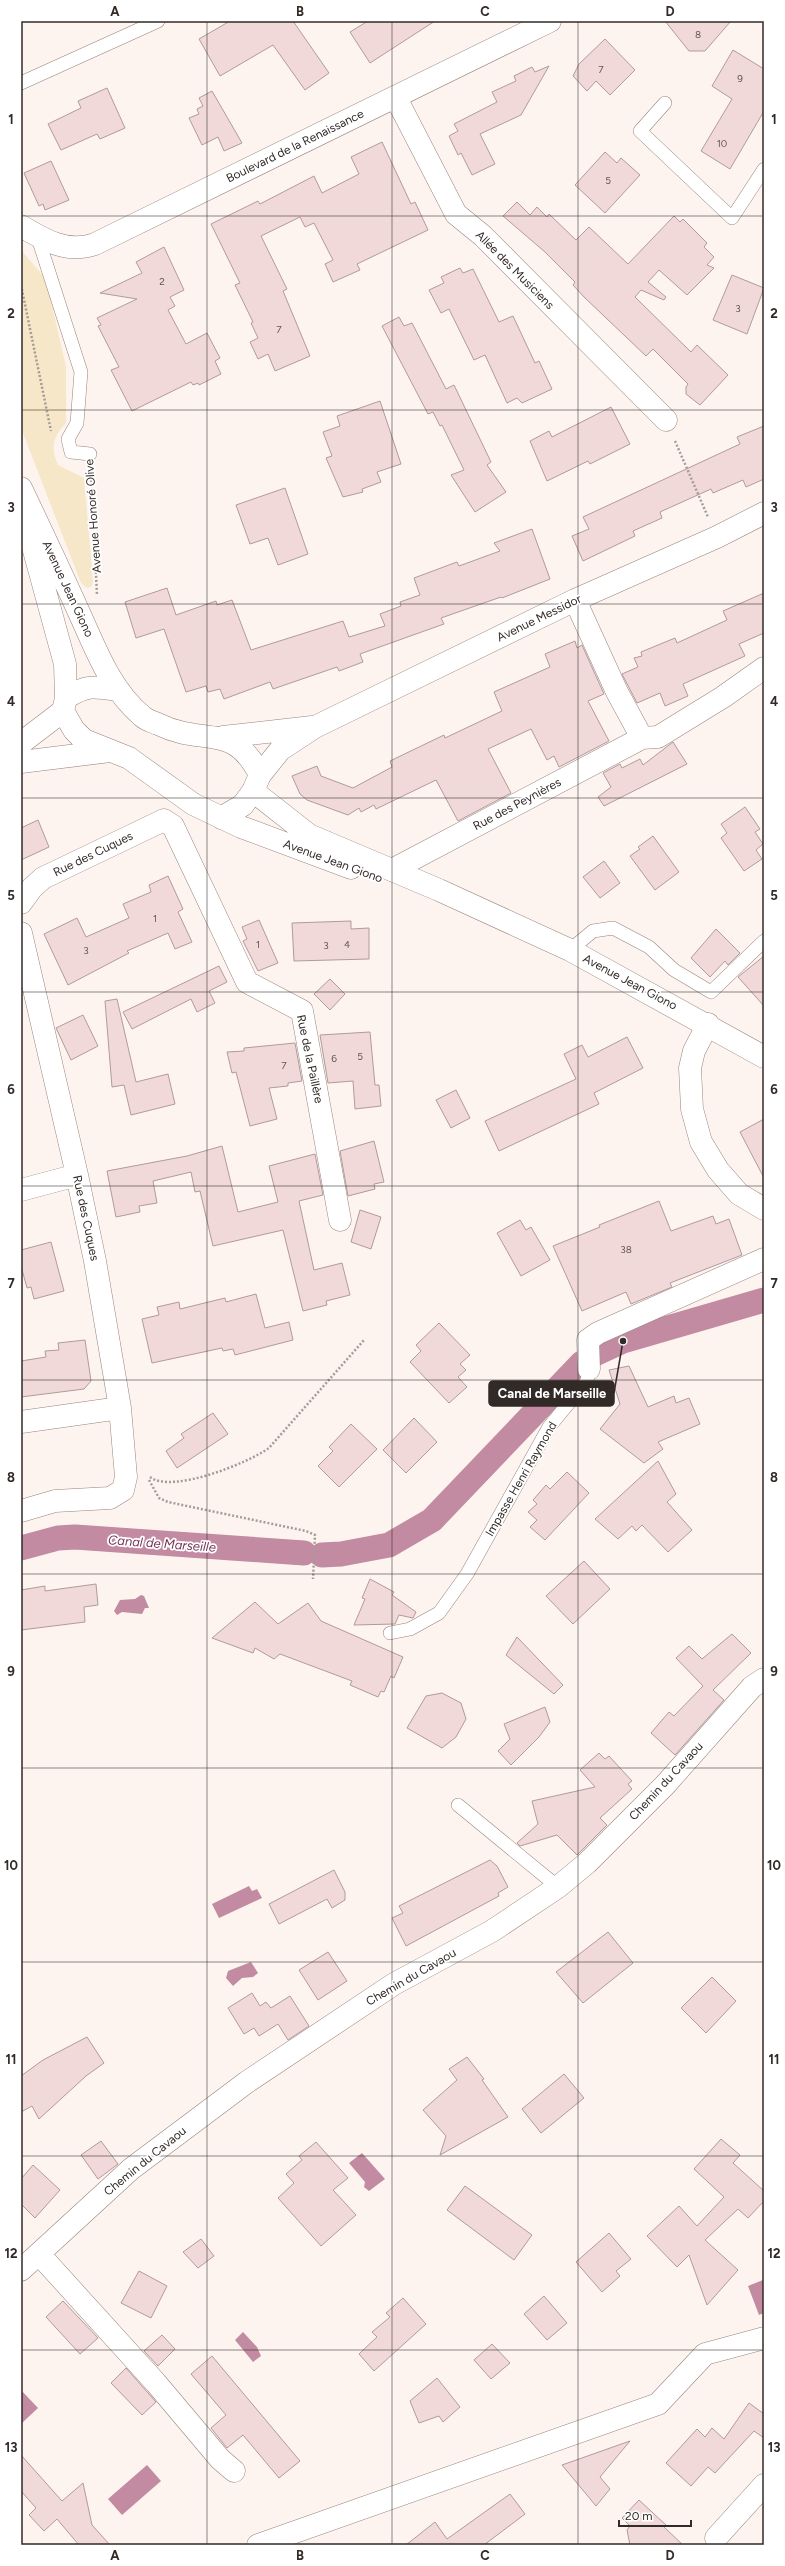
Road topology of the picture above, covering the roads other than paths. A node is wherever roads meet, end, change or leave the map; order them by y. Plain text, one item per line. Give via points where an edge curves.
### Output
1 (158, 21) edge
2 (550, 21) edge
3 (21, 83) edge
4 (396, 98) junction
5 (665, 103) dead end
6 (764, 169) edge
7 (26, 231) edge
8 (666, 420) road end
9 (90, 454) road end
10 (21, 488) edge
11 (21, 503) edge
12 (764, 513) edge
13 (575, 600) junction
14 (764, 668) edge
15 (116, 690) junction
16 (65, 704) junction
17 (315, 727) junction
18 (223, 737) junction
19 (642, 738) junction
20 (21, 743) edge
21 (110, 751) junction
22 (21, 762) edge
23 (256, 783) junction
24 (221, 818) junction
25 (173, 826) joint
26 (392, 870) junction
27 (21, 903) edge
28 (493, 916) junction
29 (21, 933) edge
30 (764, 941) edge
31 (570, 950) junction
32 (708, 1024) junction
33 (764, 1057) edge
34 (77, 1175) junction
35 (21, 1190) edge
36 (764, 1209) edge
37 (340, 1220) dead end
38 (764, 1259) edge
39 (588, 1360) joint
40 (120, 1408) junction
41 (21, 1422) edge
42 (21, 1511) edge
43 (390, 1633) dead end
44 (764, 1679) edge
45 (458, 1805) dead end
46 (558, 1887) junction
47 (39, 2254) junction
48 (21, 2270) edge
49 (764, 2338) edge
50 (234, 2471) dead end
51 (764, 2485) edge
52 (716, 2538) dead end
53 (263, 2544) edge

1 - 3 lane
2 - 4 street, Boulevard de la Renaissance
4 - 7 street, Boulevard de la Renaissance via 95,244 81,249 58,245
4 - 8 street, Allée des Musiciens via 456,214 484,236
5 - 6 lane via 640,131 732,218
7 - 9 lane, Avenue Honoré Olive via 81,372 77,424 68,439 71,452
10 - 15 street, Avenue Jean Giono
11 - 16 street, Avenue Jean Giono via 65,664
12 - 13 street, Avenue Messidor via 717,537
13 - 17 street, Avenue Messidor
13 - 19 street via 617,692
14 - 19 street, Rue des Peynières via 658,737
15 - 16 street via 93,686 78,690
15 - 18 street, Avenue Jean Giono via 143,717 176,733
16 - 20 street
16 - 21 street, Avenue Jean Giono via 74,730 84,740
17 - 18 street, Avenue Messidor
17 - 23 street, Avenue Messidor via 280,750
18 - 23 street, Avenue Jean Giono via 241,747 252,760
19 - 26 street, Rue des Peynières
21 - 22 street
21 - 24 street, Avenue Jean Giono via 129,758 193,804
23 - 24 street via 243,805
23 - 26 street, Avenue Jean Giono via 309,835
24 - 28 street, Avenue Jean Giono via 434,899
25 - 27 street, Rue des Cuques via 164,820 43,878
25 - 37 street, Rue de la Paillère via 246,982 302,1011
26 - 28 street, Avenue Jean Giono
28 - 31 street, Avenue Jean Giono
29 - 34 street, Rue des Cuques
30 - 31 lane via 711,992 674,970 649,947 613,928 593,931
31 - 32 street, Avenue Jean Giono
32 - 33 street, Avenue Jean Giono
32 - 36 street via 694,1050 690,1068 692,1109 702,1142 718,1170 739,1194
34 - 35 street
34 - 40 street, Rue des Cuques via 95,1261
38 - 39 street, Impasse Henri Raymond via 598,1333 588,1340
39 - 43 lane, Impasse Henri Raymond via 587,1381 549,1427 467,1574 439,1613 410,1629
40 - 41 street
40 - 42 street, Rue des Cuques via 126,1478 123,1490 110,1498 55,1501
44 - 46 street, Chemin du Cavaou via 752,1687 665,1785 587,1863
45 - 46 lane
46 - 47 street, Chemin du Cavaou via 492,1932 394,1984 247,2082 132,2169
47 - 48 street, Chemin du Cavaou
47 - 50 street via 156,2383 220,2459
49 - 53 street via 706,2354 658,2404
51 - 52 street

